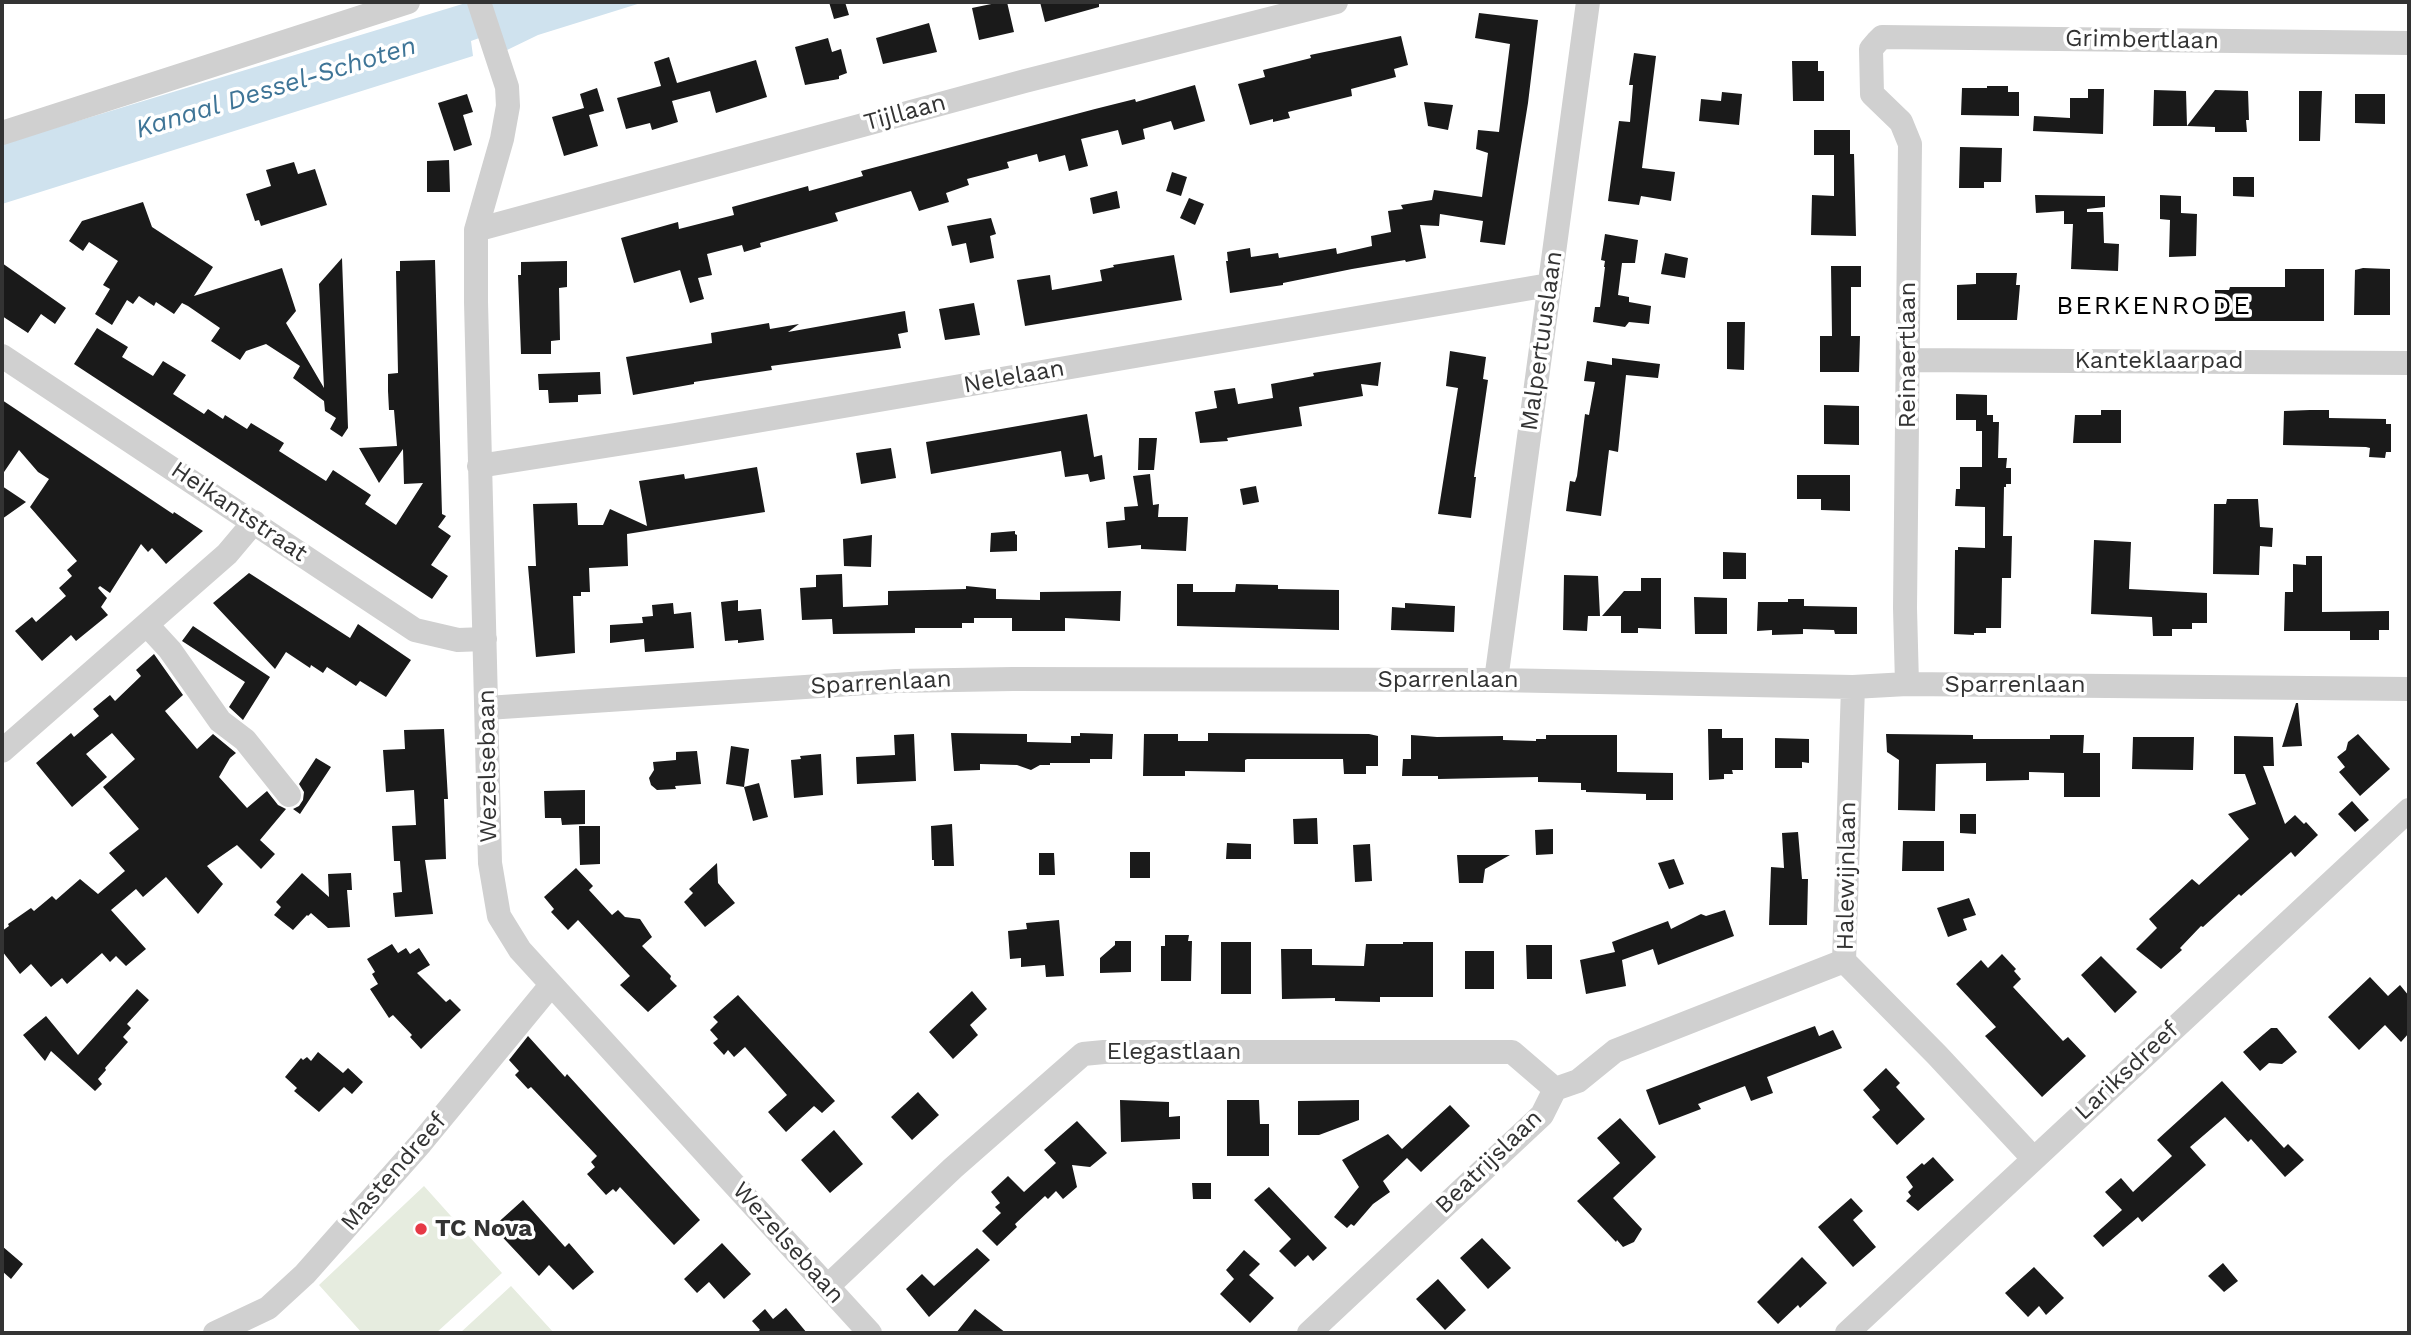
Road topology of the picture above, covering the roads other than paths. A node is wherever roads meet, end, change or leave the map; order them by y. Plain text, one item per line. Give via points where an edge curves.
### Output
1 (408, 2) edge
2 (479, 2) edge
3 (1336, 2) edge
4 (1588, 2) edge
5 (1877, 42) joint
6 (2409, 43) edge
7 (2, 133) edge
8 (476, 230) junction
9 (1549, 285) junction
10 (2, 356) edge
11 (1908, 360) junction
12 (2409, 363) edge
13 (480, 466) junction
14 (254, 522) junction
15 (147, 625) junction
16 (485, 639) junction
17 (1496, 680) junction
18 (1907, 684) junction
19 (1853, 687) junction
20 (2409, 689) edge
21 (487, 708) junction
22 (2, 751) edge
23 (289, 795) dead end
24 (2409, 810) edge
25 (1844, 961) junction
26 (551, 985) junction
27 (1555, 1089) junction
28 (2033, 1158) junction
29 (828, 1286) junction
30 (215, 1333) edge
31 (870, 1333) edge
32 (1309, 1333) edge
33 (1847, 1333) edge

1 - 7 street
2 - 8 street, Wezelsebaan via 507,87 508,106
3 - 8 street, Tijllaan
4 - 9 street, Malpertuuslaan
5 - 6 street, Grimbertlaan via 1882,37
5 - 11 street, Reinaertlaan via 1871,50 1872,94 1901,122 1910,144
8 - 13 street, Wezelsebaan
9 - 13 street, Nelelaan
9 - 17 street, Malpertuuslaan
10 - 14 street, Heikantstraat
11 - 12 street, Kanteklaarpad
11 - 18 street, Reinaertlaan
13 - 16 street, Wezelsebaan
14 - 15 street via 227,554
14 - 16 street, Heikantstraat via 415,630 458,640
15 - 22 street
15 - 23 street via 220,721 244,740
16 - 21 street, Wezelsebaan
17 - 19 street, Sparrenlaan
17 - 21 street, Sparrenlaan via 895,681
18 - 19 street, Sparrenlaan
18 - 20 street, Sparrenlaan
19 - 25 street, Halewijnlaan
21 - 26 street, Wezelsebaan via 490,863 499,916 520,950
24 - 28 street, Lariksdreef
25 - 27 street, Beatrijslaan via 1615,1051 1578,1081
25 - 28 street, Halewijnlaan
26 - 29 street, Wezelsebaan
26 - 30 street, Mastendreef via 305,1274 268,1308
27 - 29 street, Elegastlaan via 1512,1052 1083,1054
27 - 32 street, Beatrijslaan via 1542,1115
28 - 33 street, Lariksdreef
29 - 31 street, Wezelsebaan

